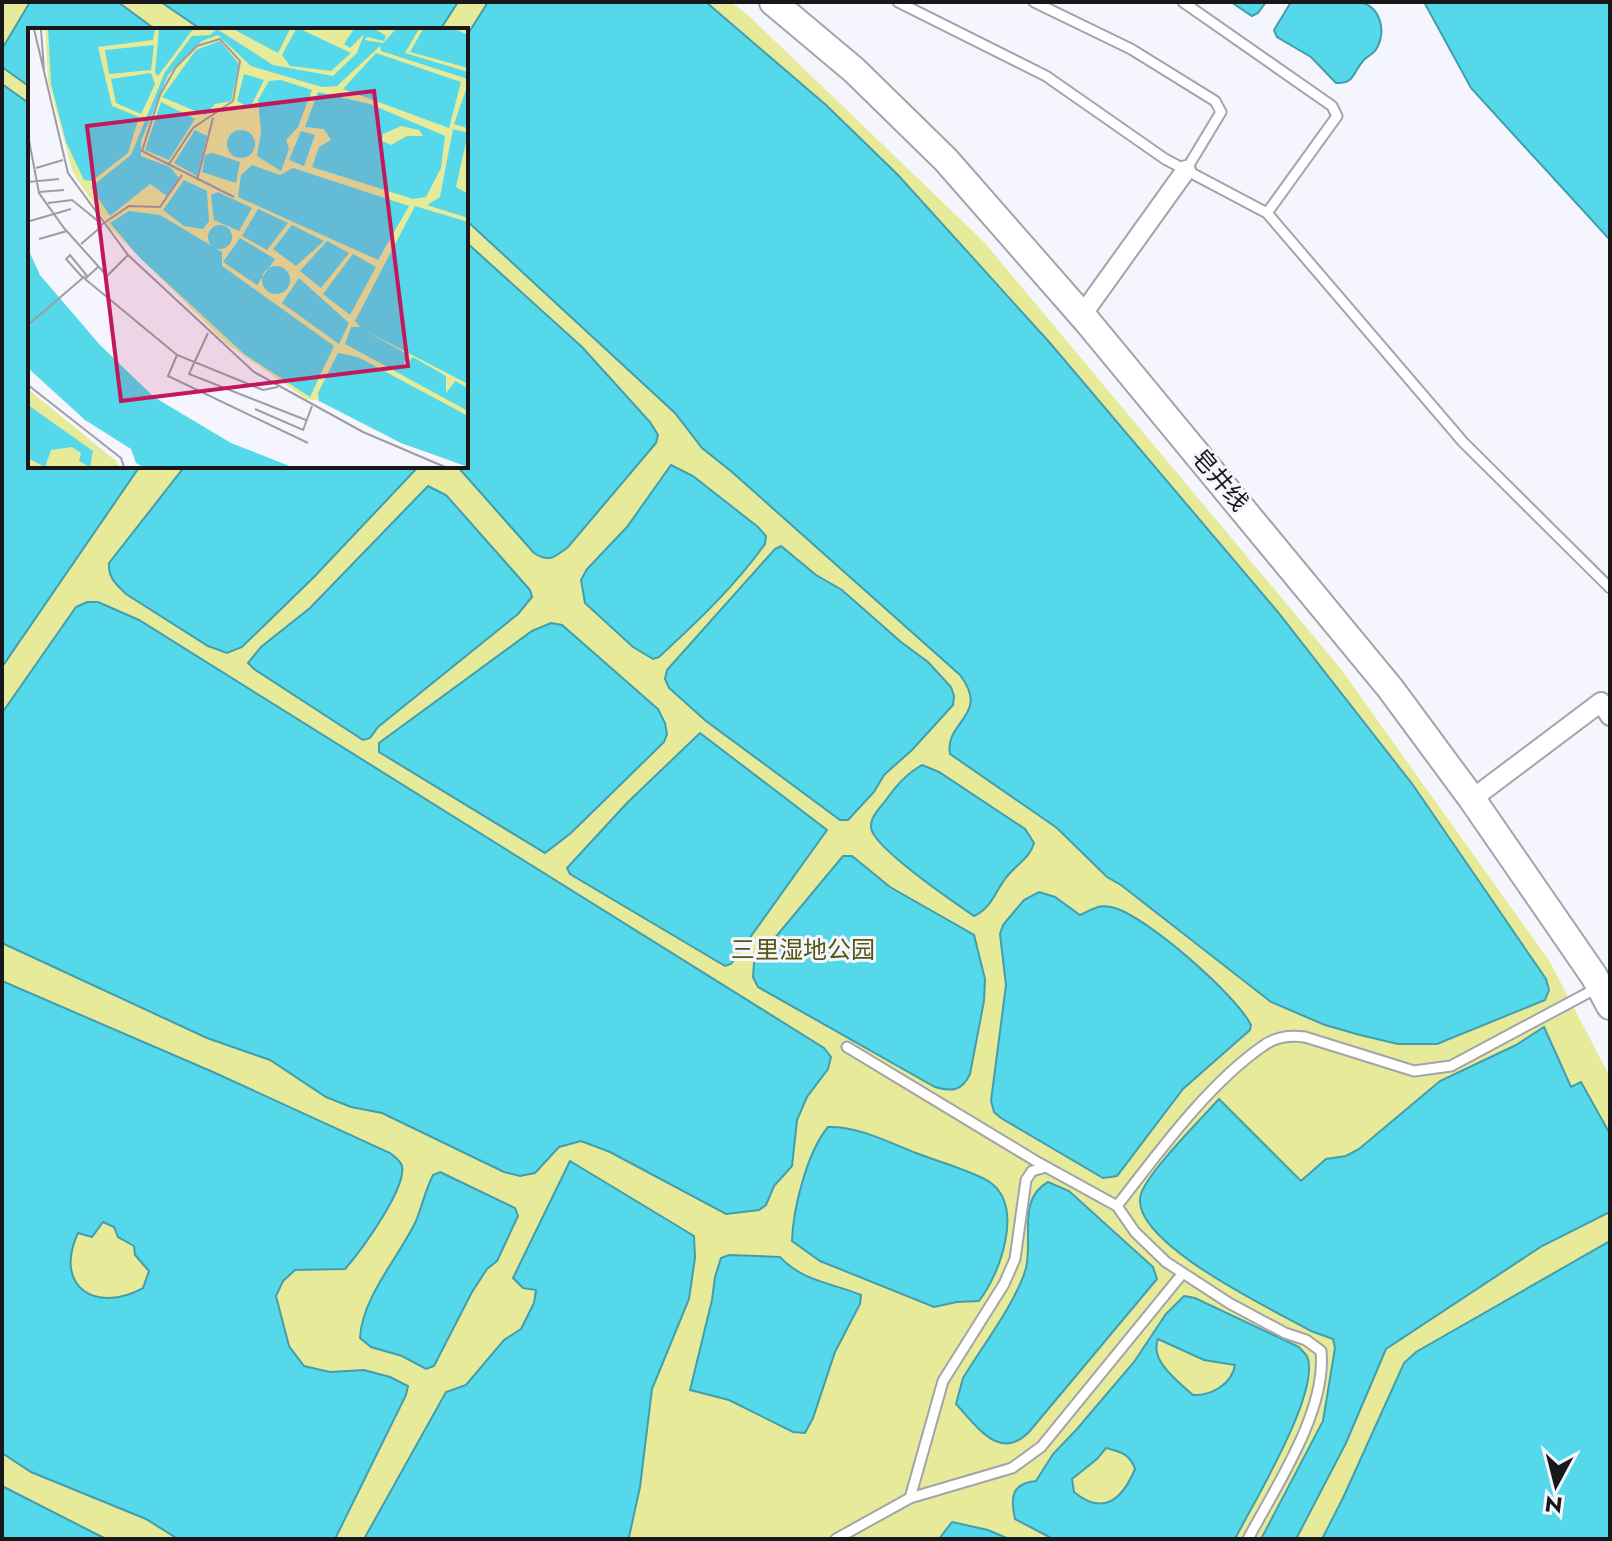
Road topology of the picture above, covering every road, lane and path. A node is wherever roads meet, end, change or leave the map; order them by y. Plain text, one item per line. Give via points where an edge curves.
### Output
1 (773, 2) edge
2 (898, 2) edge
3 (1034, 2) edge
4 (1183, 2) edge
5 (1186, 170) junction
6 (1267, 213) junction
7 (1082, 315) junction
8 (1610, 588) edge
9 (1610, 716) edge
10 (1472, 799) junction
11 (1604, 983) edge
12 (847, 1047) dead end
13 (1046, 1167) junction
14 (1117, 1206) junction
15 (1183, 1273) junction
16 (910, 1498) junction
17 (836, 1539) edge
18 (1248, 1539) edge

1 - 7 street, 皂井线 via 854,70 946,160
2 - 5 lane via 1046,76
3 - 5 lane via 1131,49 1215,101 1221,112
4 - 6 lane via 1332,106 1337,116
5 - 6 lane
5 - 7 street
6 - 8 lane via 1463,442
7 - 10 street, 皂井线 via 1371,664
9 - 10 street via 1601,702
10 - 11 street, 皂井线
11 - 14 lane via 1451,1066 1433,1070 1414,1071 1305,1037 1264,1045 1212,1091
12 - 13 lane
13 - 14 lane
13 - 16 lane via 1032,1171 1026,1180 1015,1259 1004,1284 943,1381
14 - 15 lane via 1135,1232
15 - 16 lane via 1027,1459
15 - 18 lane via 1321,1351 1312,1417
16 - 17 lane

